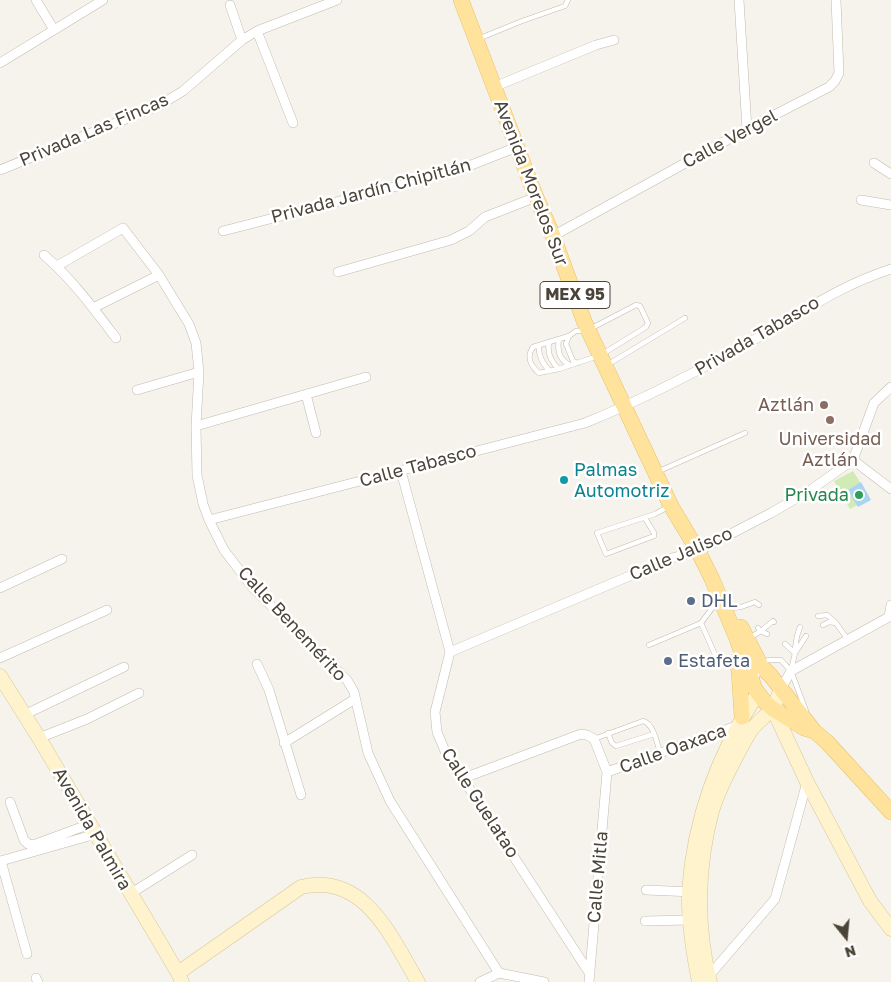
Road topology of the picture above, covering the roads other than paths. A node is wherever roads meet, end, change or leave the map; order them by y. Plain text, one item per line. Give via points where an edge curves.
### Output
1 (36, 0) edge
2 (103, 0) edge
3 (337, 0) edge
4 (460, 0) edge
5 (568, 0) edge
6 (739, 0) edge
7 (836, 0) edge
8 (230, 5) dead end
9 (54, 30) junction
10 (257, 31) junction
11 (242, 40) junction
12 (476, 40) junction
13 (614, 40) dead end
14 (0, 63) edge
15 (494, 86) junction
16 (293, 123) dead end
17 (747, 129) junction
18 (517, 147) junction
19 (874, 163) dead end
20 (0, 170) edge
21 (891, 174) edge
22 (536, 197) junction
23 (861, 200) dead end
24 (891, 205) edge
25 (223, 231) dead end
26 (553, 236) junction
27 (44, 255) dead end
28 (57, 266) junction
29 (891, 269) edge
30 (338, 272) dead end
31 (160, 275) junction
32 (93, 308) junction
33 (685, 318) dead end
34 (588, 330) junction
35 (569, 336) junction
36 (116, 338) dead end
37 (559, 339) junction
38 (549, 342) junction
39 (539, 345) junction
40 (603, 360) junction
41 (578, 363) junction
42 (570, 366) junction
43 (559, 369) junction
44 (550, 371) junction
45 (199, 372) junction
46 (366, 378) dead end
47 (891, 387) edge
48 (137, 390) dead end
49 (306, 394) junction
50 (625, 407) junction
51 (196, 426) junction
52 (316, 433) dead end
53 (745, 433) dead end
54 (853, 460) junction
55 (402, 470) junction
56 (656, 472) junction
57 (891, 489) edge
58 (671, 506) junction
59 (645, 518) junction
60 (209, 520) junction
61 (698, 551) junction
62 (62, 559) dead end
63 (712, 580) junction
64 (0, 588) edge
65 (759, 605) dead end
66 (891, 605) edge
67 (713, 607) junction
68 (736, 607) junction
69 (107, 610) dead end
70 (747, 611) dead end
71 (818, 616) dead end
72 (890, 618) edge
73 (773, 621) dead end
74 (701, 623) junction
75 (836, 623) junction
76 (823, 625) dead end
77 (800, 627) dead end
78 (759, 629) junction
79 (792, 632) dead end
80 (767, 634) dead end
81 (797, 636) junction
82 (806, 636) dead end
83 (747, 639) junction
84 (848, 640) junction
85 (785, 644) dead end
86 (649, 645) dead end
87 (450, 652) junction
88 (795, 653) junction
89 (0, 658) edge
90 (736, 660) junction
91 (256, 664) dead end
92 (124, 666) dead end
93 (762, 666) junction
94 (791, 671) junction
95 (0, 676) edge
96 (755, 689) junction
97 (782, 689) junction
98 (139, 693) dead end
99 (356, 699) junction
100 (773, 708) junction
101 (24, 714) junction
102 (741, 721) junction
103 (814, 732) junction
104 (608, 733) junction
105 (654, 734) junction
106 (39, 738) junction
107 (594, 739) junction
108 (284, 743) junction
109 (660, 753) junction
110 (607, 772) junction
111 (464, 778) junction
112 (807, 782) junction
113 (301, 795) dead end
114 (10, 802) dead end
115 (890, 808) edge
116 (93, 829) junction
117 (192, 855) dead end
118 (646, 890) dead end
119 (695, 892) junction
120 (130, 894) junction
121 (690, 920) junction
122 (644, 921) dead end
123 (891, 930) edge
124 (27, 954) dead end
125 (499, 973) junction
126 (180, 977) edge
127 (589, 978) edge
128 (705, 980) edge
129 (418, 982) edge
130 (480, 982) edge
131 (544, 982) edge

1 - 9 street
2 - 9 street
3 - 10 street, Privada Las Fincas
4 - 12 main road, Avenida Morelos Sur / MEX 95
5 - 12 lane via 565,6
6 - 17 street
7 - 17 street, Calle Vergel via 839,73 836,81
8 - 11 street
9 - 14 street
10 - 11 street, Privada Las Fincas
10 - 16 street
11 - 20 street, Privada Las Fincas via 183,91 160,105
12 - 15 main road, Avenida Morelos Sur / MEX 95
13 - 15 street
15 - 18 main road, Avenida Morelos Sur / MEX 95
17 - 26 street, Calle Vergel
18 - 22 main road, Avenida Morelos Sur / MEX 95
18 - 25 street, Privada Jardín Chipitlán via 456,171
19 - 21 street
22 - 26 main road, Avenida Morelos Sur / MEX 95
22 - 30 street via 485,218 469,232 451,240
23 - 24 street
26 - 34 main road, Avenida Morelos Sur / MEX 95
27 - 28 street
28 - 31 street, Calle Benemérito via 124,228
28 - 32 street
29 - 50 street, Privada Tabasco via 822,298 766,333
31 - 32 street
31 - 45 street, Calle Benemérito via 189,324 196,343
32 - 36 street
33 - 40 lane
34 - 35 lane via 576,331
34 - 40 main road, Avenida Morelos Sur / MEX 95
34 - 40 lane via 636,304 640,306 648,323 646,327
35 - 37 lane
35 - 41 lane via 566,344 573,361
37 - 38 lane
37 - 42 lane via 560,357
38 - 39 lane
38 - 43 lane via 551,359
39 - 44 lane via 542,361
39 - 44 lane via 533,347 528,358 539,373
40 - 41 lane via 587,358
40 - 50 main road, Avenida Morelos Sur / MEX 95
41 - 42 lane
42 - 43 lane
43 - 44 lane
45 - 48 street
45 - 51 street, Calle Benemérito
46 - 49 street
47 - 54 street via 874,404
49 - 51 street
49 - 52 street
50 - 55 street, Calle Tabasco via 585,423
50 - 56 main road, Avenida Morelos Sur / MEX 95
51 - 60 street, Calle Benemérito via 197,475
53 - 56 lane
54 - 57 street
54 - 61 street, Calle Jalisco via 809,491
55 - 60 street, Calle Tabasco
55 - 87 street, Calle Guelatao
56 - 58 main road, Avenida Morelos Sur / MEX 95
58 - 59 lane
58 - 61 main road, Avenida Morelos Sur / MEX 95
59 - 59 lane via 654,536 606,554 597,533
60 - 99 street, Calle Benemérito via 224,550 253,588 347,680
61 - 63 main road, Avenida Morelos Sur / MEX 95
61 - 87 street, Calle Jalisco via 672,558
62 - 64 street
63 - 67 main road
63 - 68 main road, Avenida Morelos Sur / MEX 95
63 - 96 main road, Avenida Morelos Sur / MEX 95
65 - 68 lane via 755,602
66 - 72 street
67 - 74 lane
67 - 90 main road
68 - 70 lane
68 - 83 main road, Avenida Morelos Sur / MEX 95
69 - 89 street
71 - 75 lane via 827,615
72 - 84 street
73 - 78 lane
74 - 86 lane
74 - 90 lane via 717,659
75 - 76 lane
75 - 84 lane
77 - 81 lane
78 - 80 lane
78 - 83 lane
79 - 81 lane
81 - 88 lane
82 - 88 lane
83 - 93 main road, Avenida Morelos Sur / MEX 95
84 - 94 street
85 - 88 lane
87 - 111 street, Calle Guelatao via 435,712 437,732 445,751
88 - 94 lane
90 - 102 main road
91 - 108 street via 269,690
92 - 101 street
93 - 94 lane via 775,659
93 - 96 lane
93 - 97 main road, Avenida Morelos Sur / MEX 95
94 - 97 street
94 - 103 lane
95 - 101 street, Avenida Palmira
96 - 100 main road, Avenida Morelos Sur / MEX 95
96 - 102 street
97 - 100 street
97 - 103 main road, Avenida Morelos Sur / MEX 95
98 - 106 street
99 - 108 street
99 - 125 street, Calle Benemérito via 368,753 390,801
100 - 103 main road, Avenida Morelos Sur / MEX 95
100 - 112 street
100 - 119 street via 749,732 723,784 713,810
101 - 106 street, Avenida Palmira
102 - 109 street, Calle Oaxaca
102 - 119 street via 712,781 704,807 696,838
103 - 115 main road, MEX 95
104 - 105 lane via 643,721 648,722
104 - 105 lane via 616,746
104 - 107 lane
105 - 109 lane
106 - 116 street, Avenida Palmira
107 - 110 street
107 - 111 street via 581,734
108 - 113 street
109 - 110 street, Calle Oaxaca
110 - 127 street, Calle Mitla
111 - 127 street, Calle Guelatao
112 - 123 street via 870,901
112 - 128 street via 775,899
114 - 116 street via 28,844
116 - 120 street, Avenida Palmira
116 - 124 street via 1,861
117 - 120 street
118 - 119 street
119 - 121 street
119 - 128 street
120 - 126 street, Avenida Palmira
121 - 122 street
121 - 128 street via 692,950
125 - 130 street
125 - 131 street
126 - 129 street via 301,887 314,884 348,891 377,914

